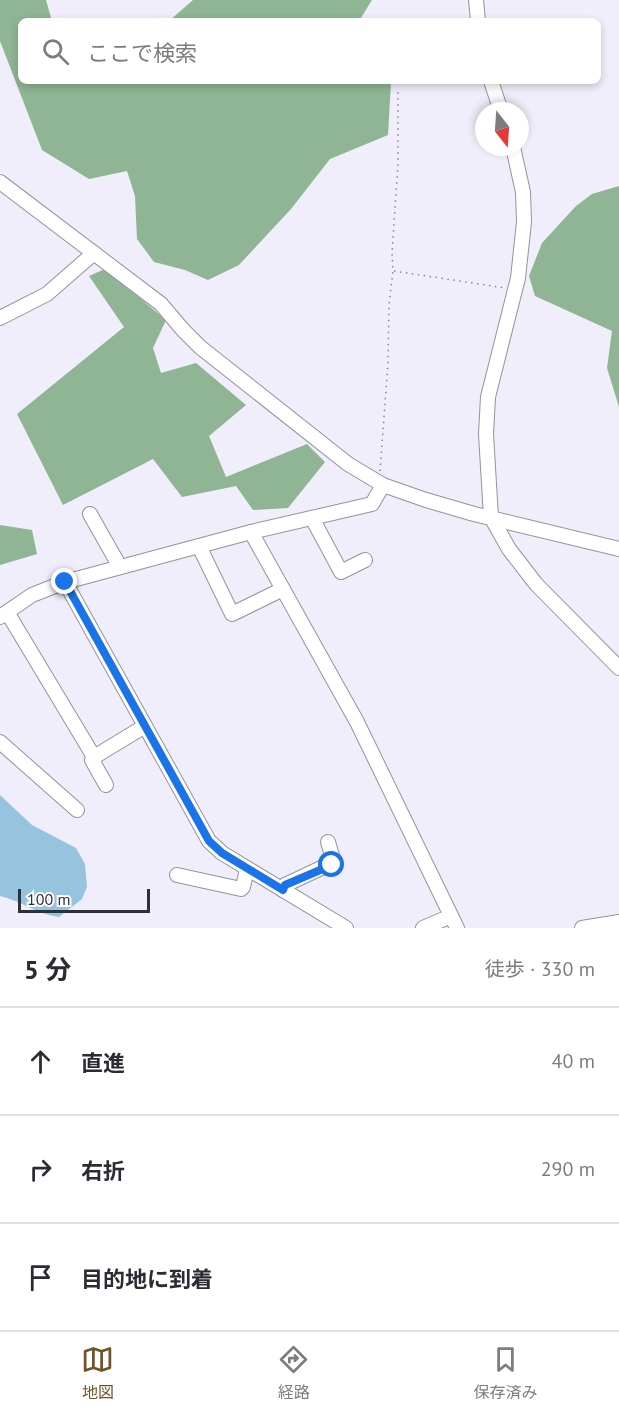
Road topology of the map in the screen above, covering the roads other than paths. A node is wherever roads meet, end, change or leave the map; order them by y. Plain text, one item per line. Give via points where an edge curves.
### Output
1 (476, 0) edge
2 (478, 18) edge
3 (492, 84) edge
4 (498, 102) edge
5 (515, 156) edge
6 (0, 182) edge
7 (94, 253) junction
8 (0, 318) edge
9 (380, 483) junction
10 (90, 514) dead end
11 (491, 517) junction
12 (312, 518) junction
13 (251, 532) junction
14 (199, 546) junction
15 (619, 549) edge
16 (365, 560) dead end
17 (120, 567) junction
18 (65, 582) junction
19 (283, 589) junction
20 (3, 614) edge
21 (619, 668) edge
22 (146, 726) junction
23 (0, 742) edge
24 (94, 757) junction
25 (106, 785) dead end
26 (76, 810) dead end
27 (328, 842) dead end
28 (247, 868) junction
29 (177, 875) dead end
30 (283, 890) junction
31 (454, 922) edge
32 (619, 922) edge
33 (346, 928) edge
34 (423, 928) edge
35 (582, 928) edge

1 - 2 street
3 - 4 street
5 - 11 street via 524,207 521,263 488,397
6 - 7 street
7 - 8 street via 47,294
7 - 9 street via 161,304 201,347 329,450
9 - 11 street
9 - 12 street via 372,504
10 - 17 street
11 - 15 street
11 - 21 street via 536,584
12 - 13 street
12 - 16 street via 341,572
13 - 14 street
13 - 19 street
14 - 17 street
14 - 19 street via 232,614
17 - 18 street
18 - 20 street via 32,595
18 - 22 street
19 - 31 street via 357,722
20 - 24 street
22 - 24 street
22 - 28 street via 209,841
23 - 26 street
24 - 25 street via 93,765
27 - 30 street via 334,862 285,885
28 - 29 street via 241,889
28 - 30 street
30 - 33 street
31 - 34 street
32 - 35 street

